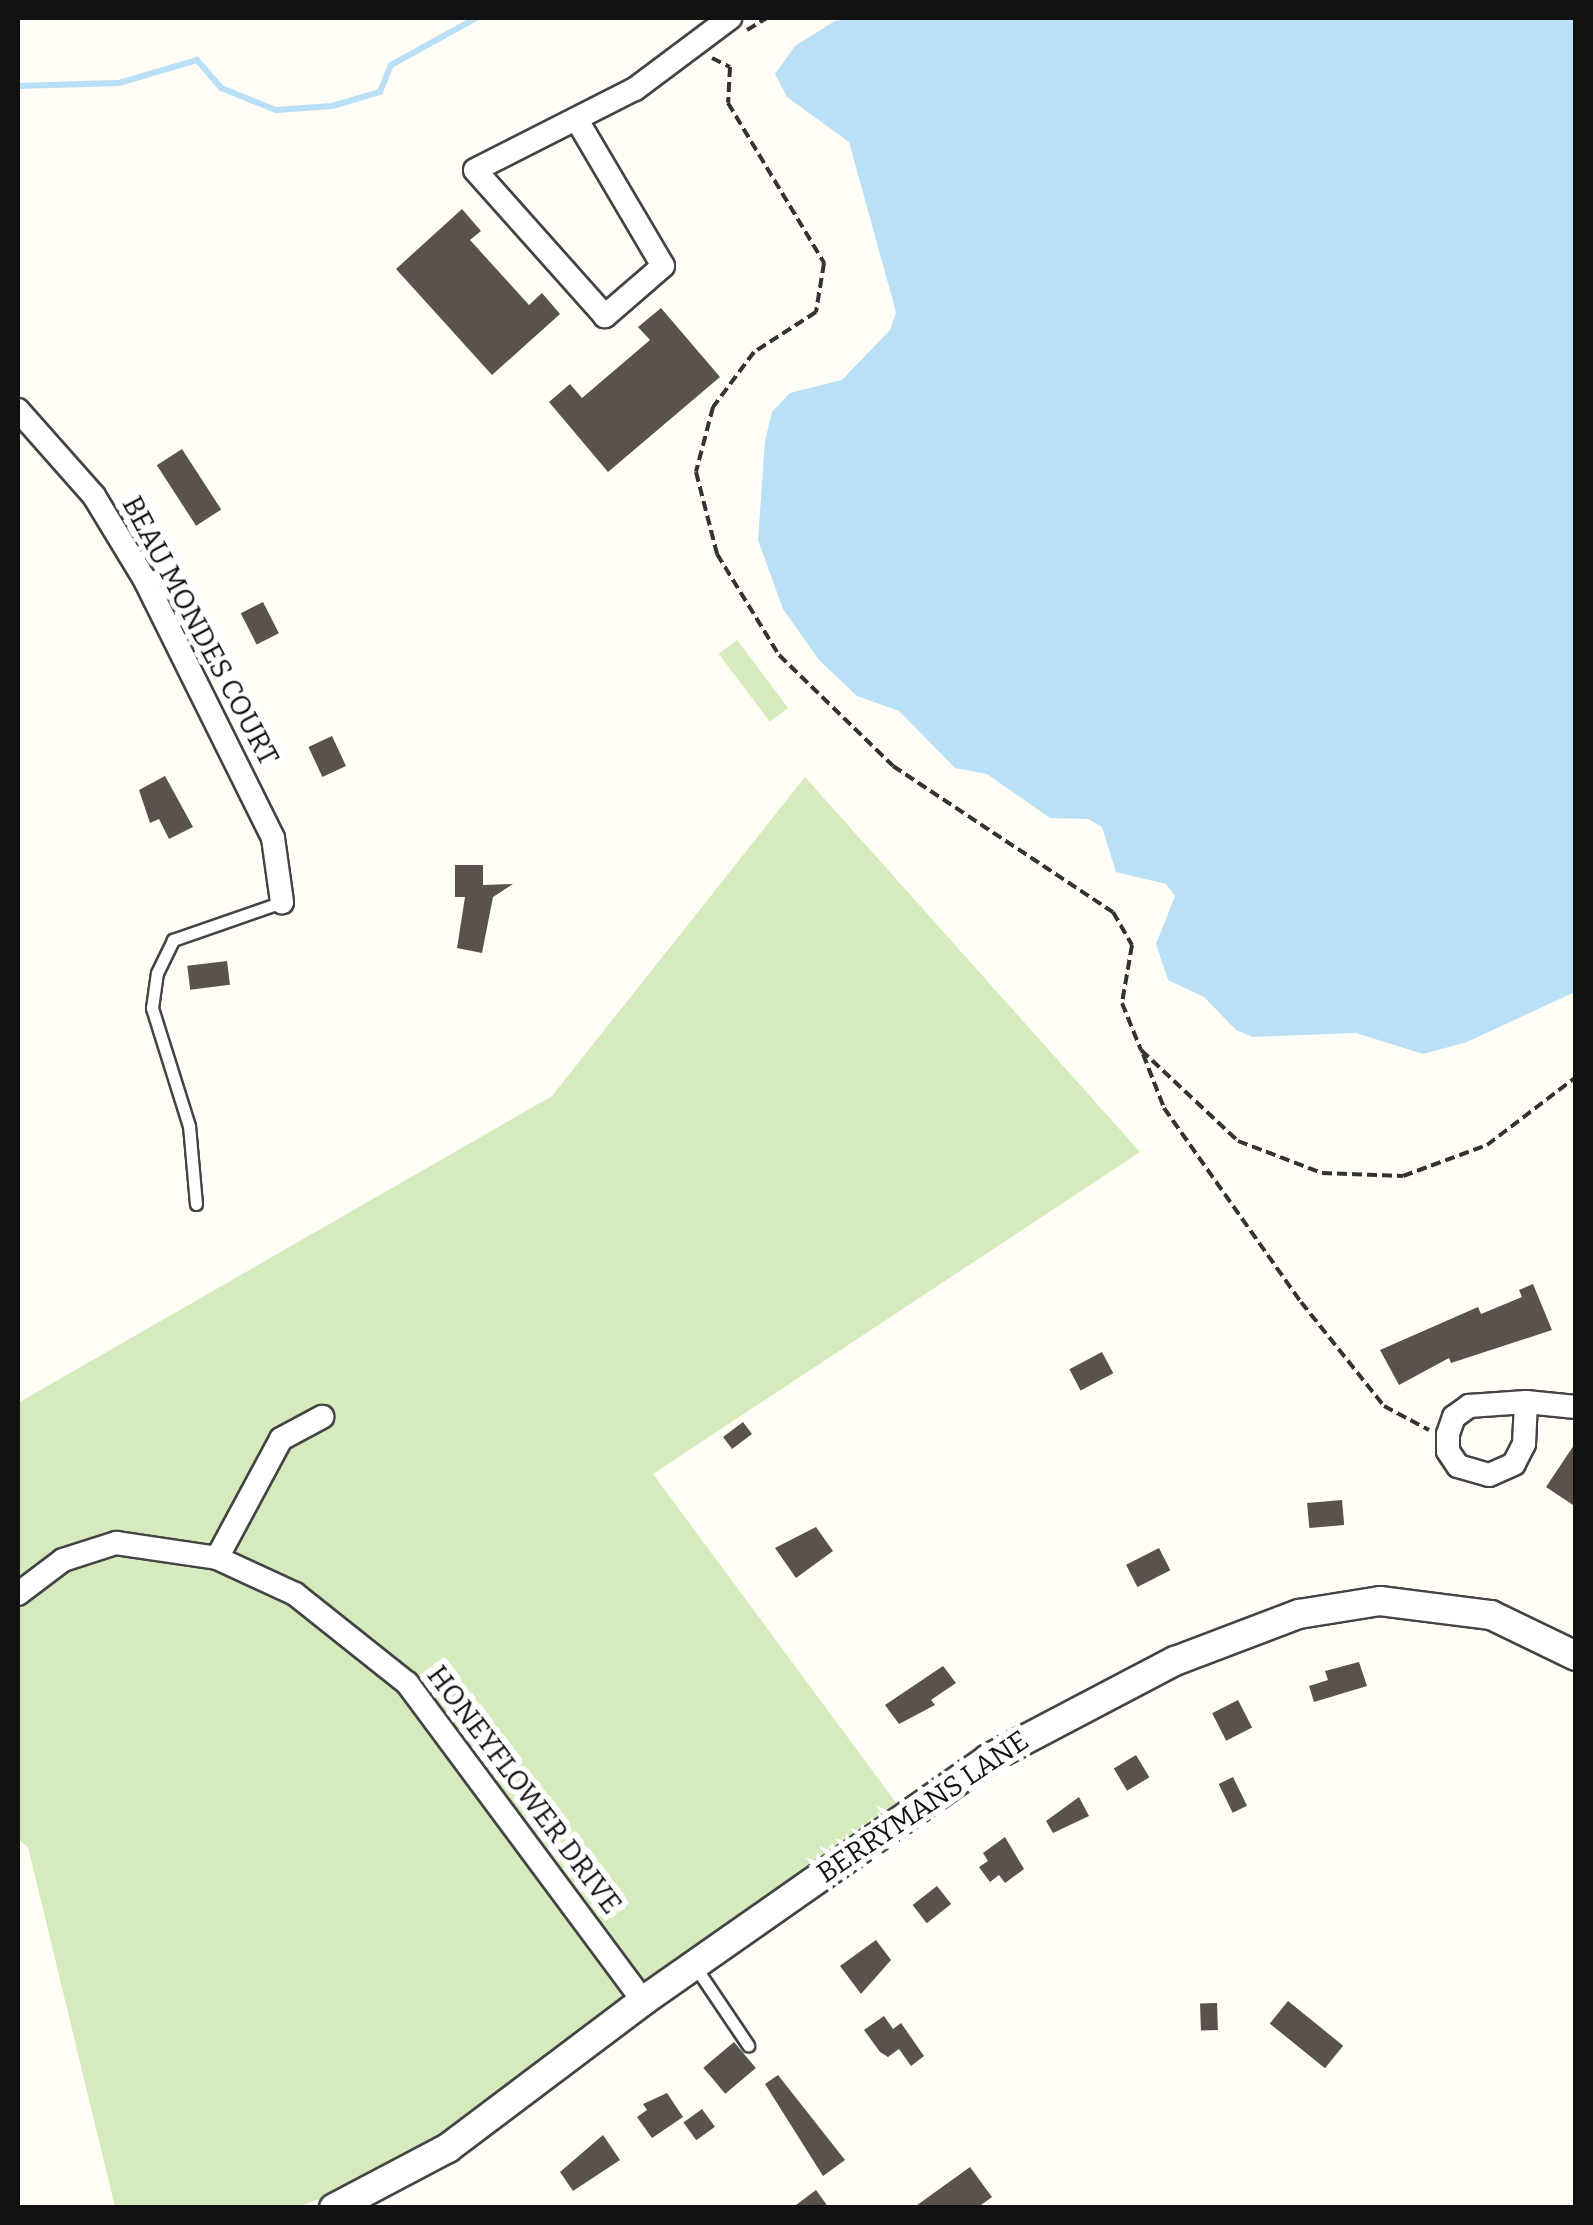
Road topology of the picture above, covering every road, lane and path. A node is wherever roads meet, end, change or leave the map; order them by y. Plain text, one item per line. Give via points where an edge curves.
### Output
1 (730, 18) edge
2 (712, 58) dead end
3 (576, 120) junction
4 (18, 410) edge
5 (282, 902) joint
6 (1141, 1050) junction
7 (1576, 1077) edge
8 (196, 1204) dead end
9 (1526, 1402) junction
10 (1576, 1407) edge
11 (322, 1417) dead end
12 (1448, 1434) junction
13 (217, 1558) junction
14 (18, 1594) edge
15 (1576, 1656) edge
16 (694, 1965) junction
17 (643, 2001) junction
18 (748, 2044) dead end
19 (334, 2208) edge

1 - 3 street via 635,89
2 - 6 path via 730,68 728,102 824,262 816,312 754,352 706,420 696,472 718,554 779,655 893,766 1113,912 1132,945 1122,1003
3 - 3 street via 474,170 606,316 663,266
4 - 5 street, BEAU MONDES COURT via 94,496 145,580 273,838
5 - 8 lane via 173,940 157,973 152,1008 189,1126
6 - 7 path via 1238,1141 1322,1173 1361,1178 1441,1167 1487,1145
6 - 12 path via 1164,1108 1312,1317 1384,1406 1417,1428
9 - 10 street
9 - 12 street via 1469,1406 1454,1417
9 - 12 street via 1521,1456 1503,1471 1474,1474 1458,1466 1448,1451
11 - 13 street via 281,1438
13 - 14 street, HONEYFLOWER DRIVE via 140,1544 89,1548
13 - 17 street, HONEYFLOWER DRIVE via 295,1594 407,1683
15 - 16 street, BERRYMANS LANE via 1520,1625 1437,1603 1337,1606 1262,1627 1038,1728
16 - 17 street, BERRYMANS LANE
16 - 18 lane
17 - 19 street, BERRYMANS LANE via 448,2148

